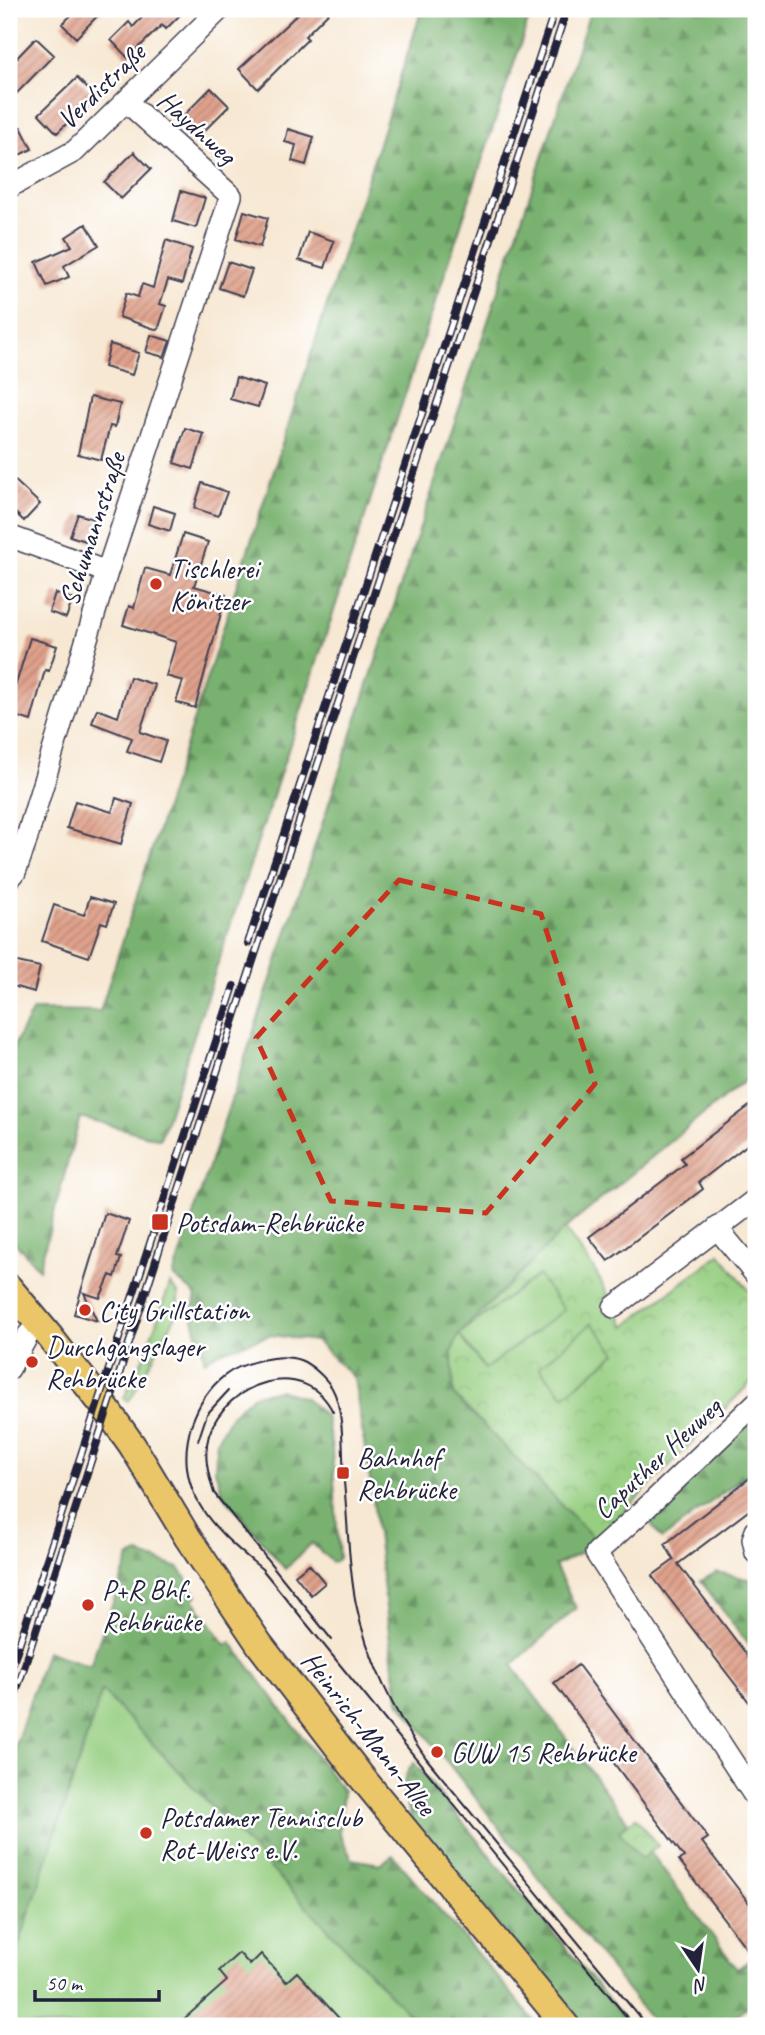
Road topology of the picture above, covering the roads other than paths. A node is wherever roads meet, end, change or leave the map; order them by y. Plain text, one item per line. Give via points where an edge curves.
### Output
1 (220, 9) edge
2 (126, 101) junction
3 (9, 187) edge
4 (231, 196) joint
5 (9, 536) edge
6 (107, 572) junction
7 (9, 879) edge
8 (756, 1199) edge
9 (718, 1228) junction
10 (756, 1275) edge
11 (9, 1288) edge
12 (614, 1307) dead end
13 (39, 1323) junction
14 (9, 1369) edge
15 (756, 1403) edge
16 (756, 1531) edge
17 (756, 1553) edge
18 (756, 1798) edge
19 (566, 2026) edge

1 - 2 street, Verdistraße
2 - 3 street, Verdistraße via 75,151
2 - 4 street, Haydnweg
4 - 6 street, Schumannstraße
5 - 6 street
6 - 7 street, Schumannstraße via 24,847
8 - 9 street
9 - 10 street
9 - 12 street
11 - 13 main road, Heinrich-Mann-Allee
13 - 14 street
13 - 19 main road, Heinrich-Mann-Allee via 144,1464 260,1644 359,1774
15 - 18 street, Caputher Heuweg via 596,1553
16 - 17 street

